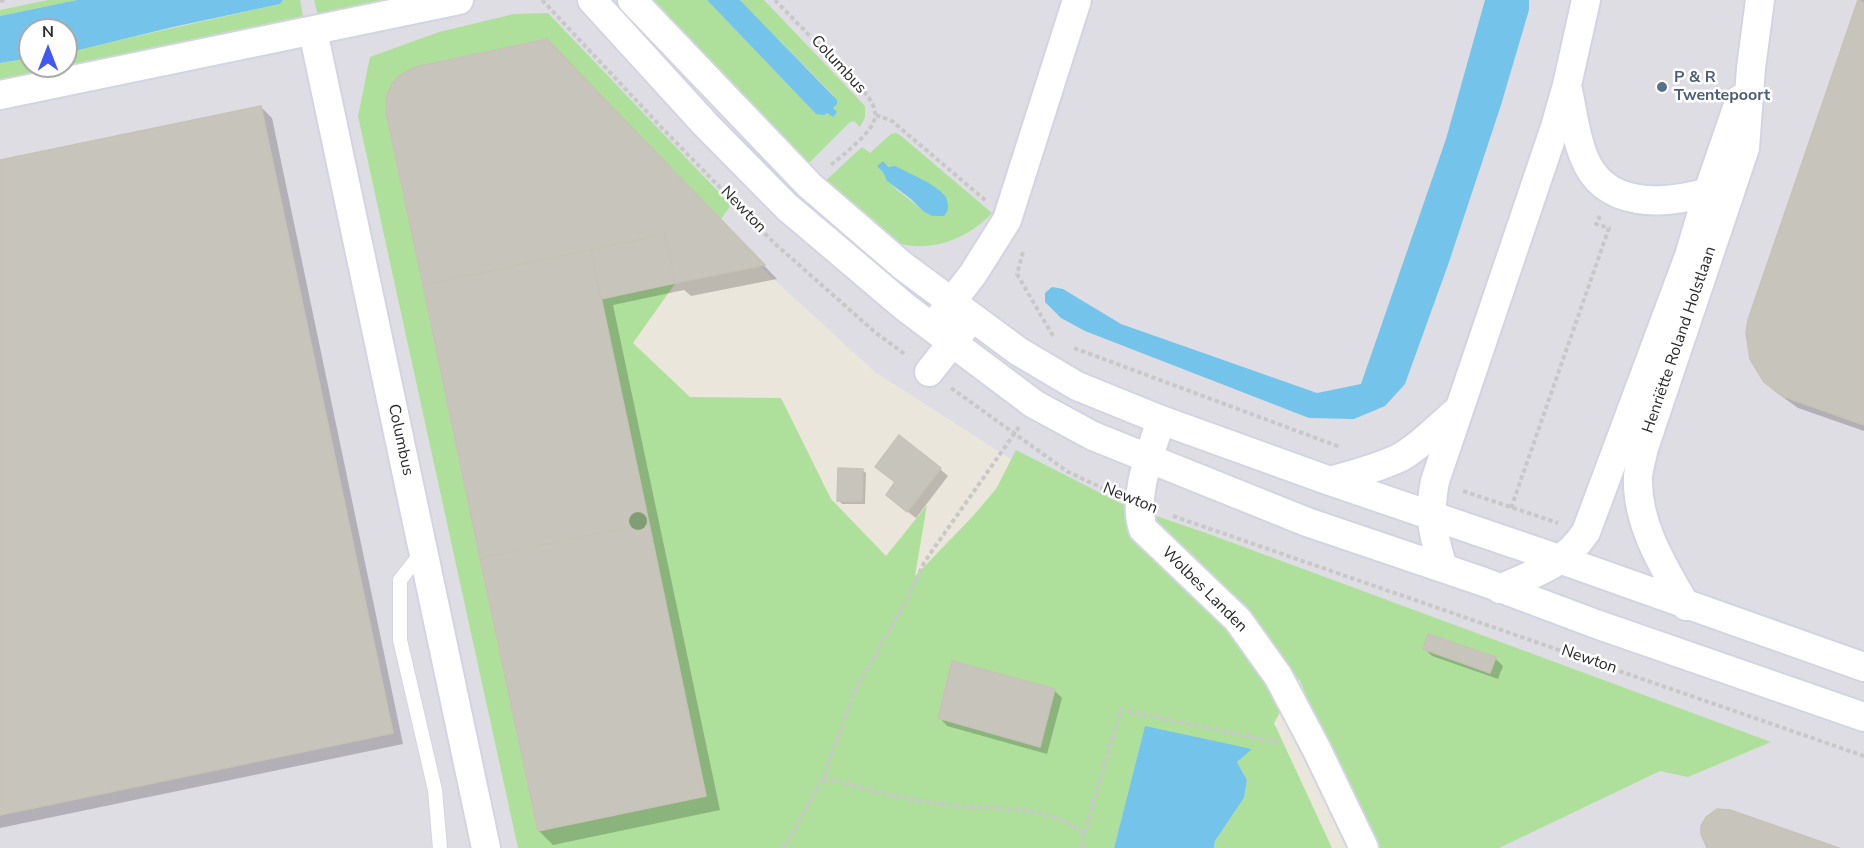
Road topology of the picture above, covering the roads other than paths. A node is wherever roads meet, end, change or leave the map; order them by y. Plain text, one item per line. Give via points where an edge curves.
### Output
1 (459, 0) edge
2 (592, 0) edge
3 (632, 0) edge
4 (1077, 0) edge
5 (1586, 0) edge
6 (1760, 0) edge
7 (314, 32) junction
8 (1751, 68) junction
9 (1568, 85) junction
10 (0, 95) edge
11 (1708, 192) junction
12 (962, 310) junction
13 (942, 335) junction
14 (929, 372) road end
15 (1458, 410) junction
16 (1161, 420) junction
17 (1148, 459) junction
18 (1330, 481) junction
19 (1430, 515) junction
20 (423, 550) junction
21 (1562, 560) junction
22 (1443, 568) junction
23 (1500, 589) junction
24 (1686, 606) junction
25 (1864, 667) edge
26 (1864, 717) edge
27 (440, 848) edge
28 (486, 848) edge
29 (1364, 848) edge

1 - 7 street
2 - 13 street via 786,207
3 - 12 street via 809,185 903,266
4 - 12 street via 1007,219 973,274
5 - 9 street
6 - 8 street, Henriëtte Roland Holstlaan
7 - 10 street
7 - 20 street, Columbus
8 - 11 street, Henriëtte Roland Holstlaan
8 - 24 street, Henriëtte Roland Holstlaan via 1745,148 1638,474 1641,508 1656,554
9 - 11 street via 1584,160 1610,190 1631,198 1654,200
9 - 15 street
11 - 21 street, Henriëtte Roland Holstlaan via 1689,256 1586,532
12 - 13 street
12 - 16 street via 1018,351 1077,386
13 - 14 street
13 - 17 street via 1034,404 1093,436
15 - 18 street via 1401,456
15 - 19 street via 1435,481
16 - 17 street, Wolbes Landen
16 - 18 street
17 - 22 street via 1307,522
17 - 29 street, Wolbes Landen via 1138,504 1143,529 1238,620 1278,676
18 - 19 street
19 - 21 street
19 - 22 street
20 - 27 lane via 400,580 400,640 435,790
20 - 28 street, Columbus
21 - 23 street, Henriëtte Roland Holstlaan
21 - 24 street
22 - 23 street
23 - 26 street
24 - 25 street

